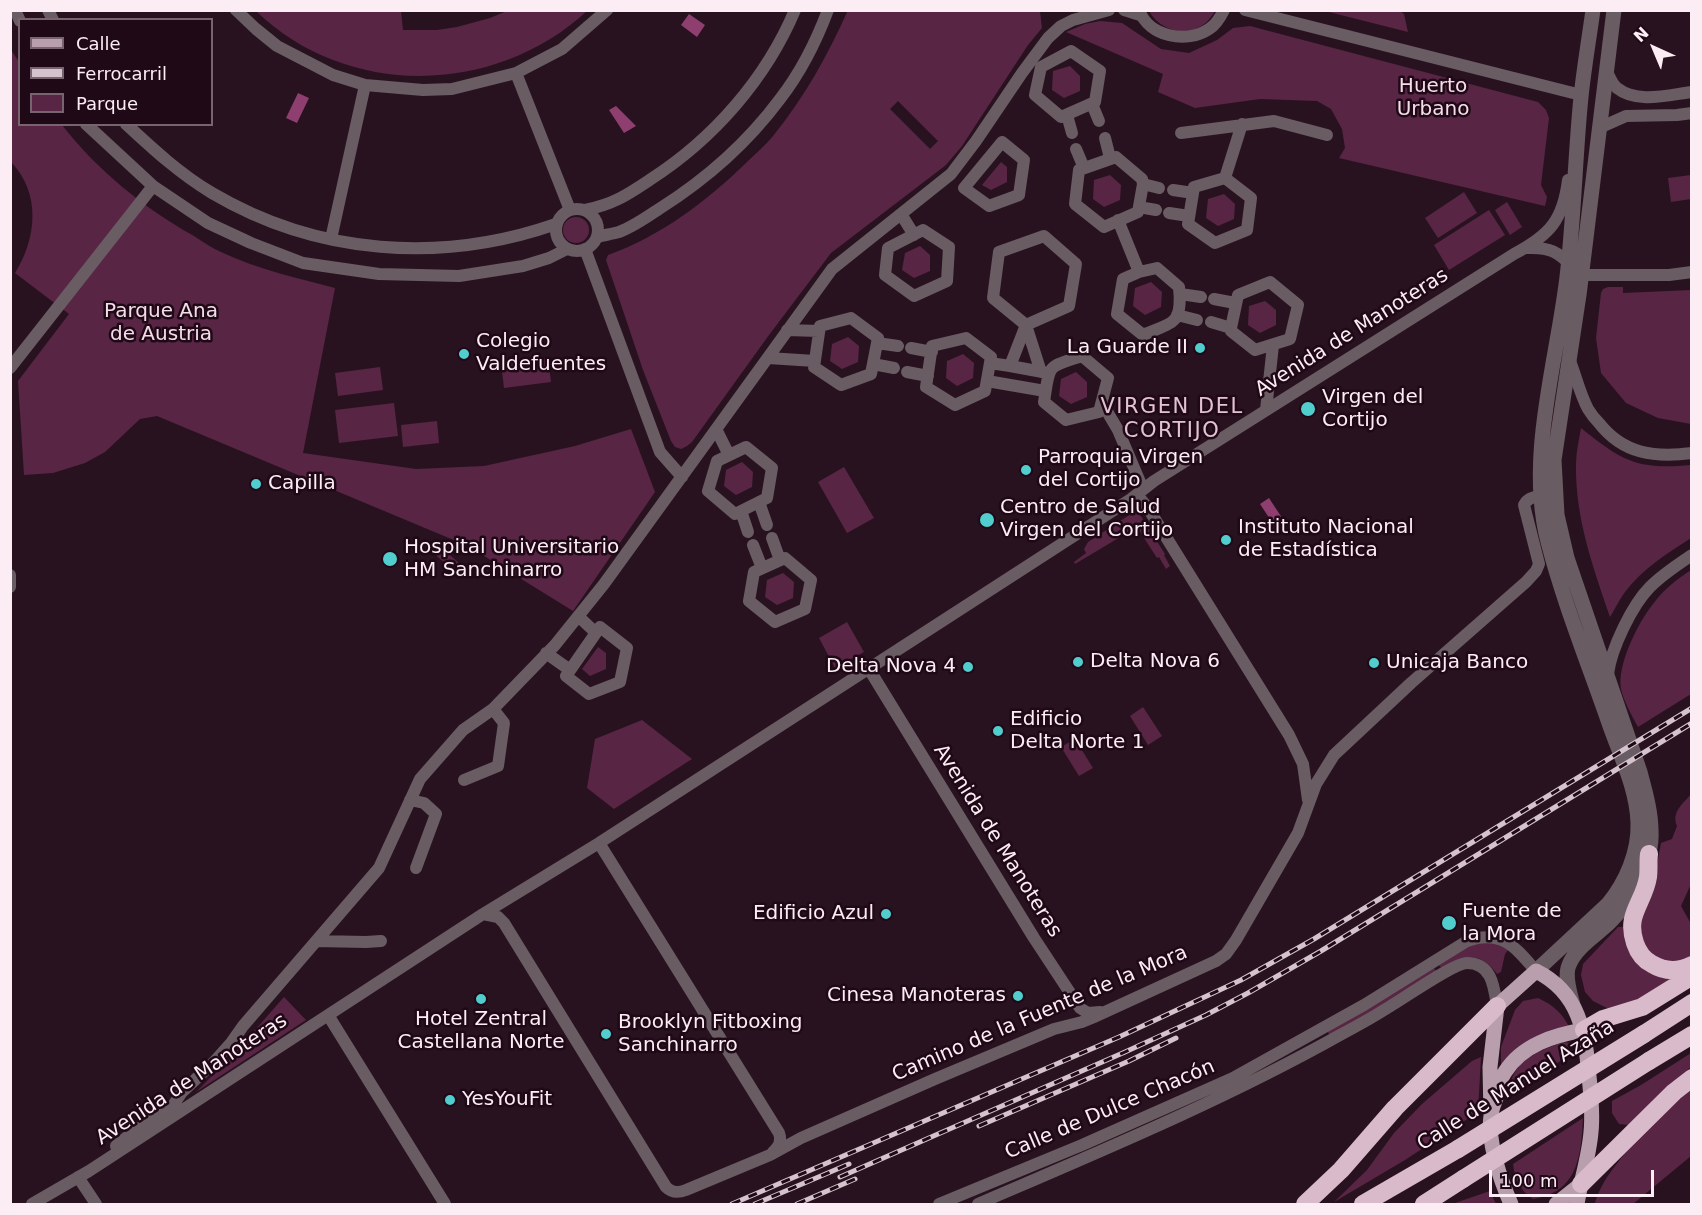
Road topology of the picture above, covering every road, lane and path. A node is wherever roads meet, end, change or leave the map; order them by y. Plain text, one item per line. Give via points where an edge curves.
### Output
1 (236, 10) edge
2 (606, 10) edge
3 (795, 10) edge
4 (828, 10) edge
5 (1109, 10) edge
6 (1124, 10) edge
7 (1224, 10) edge
8 (1245, 10) edge
9 (1593, 10) edge
10 (1614, 10) edge
11 (1140, 13) edge
12 (1045, 42) junction
13 (1057, 58) junction
14 (1606, 72) junction
15 (516, 73) junction
16 (1022, 73) junction
17 (1039, 76) junction
18 (365, 85) junction
19 (1692, 92) edge
20 (1581, 95) junction
21 (1092, 104) junction
22 (1692, 113) edge
23 (1067, 115) junction
24 (1099, 121) dead end
25 (1242, 124) junction
26 (88, 126) edge
27 (128, 126) edge
28 (1599, 128) junction
29 (1578, 129) junction
30 (1072, 133) dead end
31 (1181, 133) dead end
32 (1327, 135) dead end
33 (1105, 138) dead end
34 (976, 141) junction
35 (1076, 149) dead end
36 (993, 152) junction
37 (1110, 158) junction
38 (1084, 168) junction
39 (951, 174) junction
40 (1225, 178) junction
41 (968, 184) junction
42 (1143, 184) junction
43 (153, 186) junction
44 (1159, 188) dead end
45 (1173, 190) dead end
46 (1193, 193) junction
47 (1139, 207) junction
48 (570, 210) junction
49 (585, 210) junction
50 (1156, 210) dead end
51 (1169, 213) dead end
52 (901, 214) junction
53 (1189, 216) junction
54 (1118, 220) junction
55 (556, 224) junction
56 (874, 235) junction
57 (914, 235) junction
58 (597, 237) junction
59 (331, 239) junction
60 (891, 247) junction
61 (1525, 248) junction
62 (567, 249) junction
63 (585, 249) junction
64 (1568, 262) junction
65 (1138, 272) junction
66 (1692, 272) edge
67 (1574, 276) junction
68 (1180, 294) junction
69 (1201, 297) dead end
70 (1214, 300) dead end
71 (1235, 303) junction
72 (1177, 315) junction
73 (1197, 320) dead end
74 (1211, 322) dead end
75 (1026, 325) junction
76 (1232, 327) junction
77 (787, 330) junction
78 (819, 331) junction
79 (877, 343) junction
80 (1273, 345) junction
81 (898, 346) dead end
82 (911, 348) dead end
83 (932, 352) junction
84 (1568, 357) junction
85 (768, 358) junction
86 (814, 361) junction
87 (990, 363) junction
88 (873, 364) junction
89 (1010, 366) junction
90 (10, 368) edge
91 (894, 368) dead end
92 (907, 372) dead end
93 (1045, 373) junction
94 (928, 376) junction
95 (987, 381) junction
96 (1045, 391) junction
97 (1102, 403) junction
98 (1266, 410) junction
99 (716, 429) junction
100 (1692, 453) edge
101 (729, 455) junction
102 (682, 477) junction
103 (1555, 480) junction
104 (1140, 492) junction
105 (1541, 496) junction
106 (759, 502) junction
107 (741, 511) junction
108 (767, 525) dead end
109 (748, 532) dead end
110 (772, 538) dead end
111 (753, 545) dead end
112 (1692, 555) edge
113 (780, 560) junction
114 (762, 568) junction
115 (10, 575) edge
116 (10, 587) edge
117 (578, 616) junction
118 (595, 632) junction
119 (546, 653) junction
120 (869, 669) junction
121 (570, 670) junction
122 (1607, 678) junction
123 (493, 709) junction
124 (464, 780) dead end
125 (410, 800) junction
126 (1308, 804) junction
127 (599, 843) junction
128 (1649, 854) junction
129 (417, 868) dead end
130 (505, 900) junction
131 (483, 914) junction
132 (504, 923) junction
133 (316, 941) junction
134 (381, 941) dead end
135 (1692, 965) edge
136 (1536, 971) junction
137 (1692, 976) edge
138 (1692, 1003) edge
139 (1573, 1005) junction
140 (1497, 1006) junction
141 (1106, 1011) junction
142 (328, 1015) junction
143 (1584, 1030) junction
144 (1692, 1035) edge
145 (1294, 1045) junction
146 (1300, 1057) junction
147 (1692, 1078) edge
148 (207, 1094) junction
149 (172, 1106) junction
150 (1491, 1116) junction
151 (124, 1148) junction
152 (770, 1155) junction
153 (78, 1177) junction
154 (1581, 1184) junction
155 (1306, 1203) edge
156 (32, 1204) edge
157 (96, 1204) edge
158 (445, 1204) edge
159 (939, 1204) edge
160 (978, 1204) edge
161 (1363, 1204) edge
162 (1424, 1204) edge
163 (1511, 1204) edge
164 (1556, 1204) edge
165 (1577, 1204) edge

1 - 18 street via 277,46 333,75
2 - 15 street via 562,49
3 - 49 street via 756,79 709,135 622,198
4 - 58 street via 812,48 781,98 715,168 649,216 620,231
5 - 12 street via 1061,26
6 - 11 street
7 - 11 street via 1209,30 1181,37 1152,27
8 - 20 street
9 - 20 street
10 - 14 street
12 - 13 street
12 - 16 street
13 - 17 street via 1041,66
13 - 21 street via 1071,51 1100,71
14 - 19 street via 1616,87 1630,95 1652,97
14 - 28 street
15 - 18 street via 452,89
15 - 48 street
16 - 17 street
16 - 34 street
17 - 23 street via 1035,94 1060,117
18 - 59 street
20 - 29 street
21 - 23 street
21 - 24 street
22 - 28 street via 1626,116
23 - 30 street
25 - 31 street
25 - 32 street via 1274,121
25 - 40 street
26 - 43 street
27 - 59 street via 164,159 212,192 255,215
28 - 67 street
29 - 61 street, Avenida de Manoteras via 1560,214 1542,237
29 - 64 street
33 - 37 street
34 - 36 street
34 - 39 street
35 - 38 street
36 - 41 street
36 - 41 street via 1002,142 1024,160 1018,195 989,206 964,188
37 - 38 street
37 - 42 street via 1116,157
38 - 54 street via 1079,170 1075,204 1104,226
39 - 41 street
39 - 52 street
40 - 46 street via 1194,187
40 - 53 street via 1251,198 1247,230 1215,243 1188,224
42 - 44 street
42 - 47 street
43 - 62 street via 208,223 303,263 379,274 459,276 523,266
43 - 90 street
45 - 46 street
46 - 53 street
47 - 50 street
47 - 54 street via 1138,212
48 - 49 street
48 - 55 street
49 - 58 street via 595,219
51 - 53 street
52 - 56 street
52 - 57 street
54 - 65 street
55 - 59 street via 512,238 452,248 415,249
55 - 62 street via 557,238
56 - 60 street
56 - 77 street via 832,269
57 - 60 street
57 - 60 street via 923,230 948,247 947,280 914,296 885,275
58 - 63 street
61 - 64 street via 1546,248
61 - 98 street, Avenida de Manoteras
62 - 63 street
63 - 102 street via 660,452
64 - 67 street
65 - 68 street via 1156,268 1179,287
65 - 72 street via 1123,279 1117,314 1143,335 1174,321
66 - 67 street
67 - 84 street
67 - 105 street via 1545,424
68 - 69 street
68 - 72 street
70 - 71 street
71 - 76 street
71 - 80 street via 1238,295 1270,282 1298,305 1290,339
72 - 73 street
74 - 76 street
75 - 75 street via 1069,306 1077,264 1044,236 999,252 993,298
75 - 89 street
75 - 93 street
76 - 80 street via 1231,331 1255,350
77 - 78 street
77 - 85 street
78 - 79 street via 820,326 851,318 878,338
78 - 86 street
79 - 81 street
79 - 88 street
80 - 98 street
82 - 83 street
83 - 87 street via 932,346 966,338 991,357
83 - 94 street
84 - 100 street via 1588,409 1615,440 1643,452
84 - 103 street via 1554,460
85 - 86 street
85 - 99 street
86 - 88 street via 814,367 841,386 871,375
87 - 89 street
87 - 95 street
88 - 91 street
89 - 93 street
92 - 94 street
93 - 96 street
93 - 97 street via 1052,366 1082,356 1108,378
94 - 95 street via 926,387 956,405 985,391
95 - 96 street
96 - 97 street via 1044,402 1066,420 1099,412
97 - 104 street via 1118,430
98 - 104 street, Avenida de Manoteras
99 - 101 street
99 - 102 street
101 - 106 street via 746,447 772,468 767,498
101 - 107 street via 717,461 708,491 735,514
102 - 117 street
103 - 105 street, Camino de la Fuente de la Mora via 1550,491
103 - 122 street via 1557,515 1567,558
104 - 120 street, Avenida de Manoteras via 1060,552
104 - 126 street via 1295,745 1303,764
105 - 126 street, Camino de la Fuente de la Mora via 1532,497 1524,505 1539,564 1536,571 1340,749 1320,777
105 - 136 street via 1563,591 1633,789 1638,823 1630,867 1615,895
106 - 107 street
106 - 108 street
107 - 109 street
110 - 113 street
111 - 114 street
112 - 122 street via 1649,588 1620,636
113 - 114 street
113 - 114 street via 785,558 811,580 805,609 775,622 749,601 754,572
115 - 116 street
117 - 118 street
117 - 119 street
118 - 121 street
118 - 121 street via 600,627 627,648 620,682 589,694 566,676
119 - 121 street
119 - 123 street
120 - 127 street, Avenida de Manoteras
120 - 141 street, Avenida de Manoteras via 1080,1008 1088,1013
122 - 128 street via 1648,802 1652,832
123 - 124 street via 504,723 498,766
123 - 125 street via 463,730 420,778
125 - 129 street via 424,803 436,814
125 - 133 street via 379,868
126 - 141 street, Camino de la Fuente de la Mora via 1298,833 1226,954
127 - 130 street, Avenida de Manoteras
127 - 152 street via 779,1132 780,1143
128 - 135 highway via 1648,878 1632,919 1637,950 1661,970
128 - 139 street via 1621,910 1572,959 1567,972
130 - 131 street, Avenida de Manoteras
130 - 132 street via 501,907
131 - 132 street via 498,917
131 - 142 street, Avenida de Manoteras
132 - 152 street, Camino de la Fuente de la Mora via 670,1190 680,1192
133 - 134 street
133 - 149 street via 231,1043
136 - 139 main road via 1549,978
136 - 140 main road
136 - 145 street, Calle de Dulce Chacón via 1504,940 1480,937 1454,948
137 - 143 highway via 1642,1007 1603,1019
138 - 161 highway, Calle de Manuel Azaña, bridge
139 - 143 main road
140 - 146 street, Calle de Dulce Chacón via 1488,974 1479,966 1462,964
140 - 150 main road via 1490,1067
140 - 155 highway
141 - 152 street, Camino de la Fuente de la Mora via 945,1074
142 - 148 street, Avenida de Manoteras
142 - 158 street
143 - 150 main road via 1552,1036 1522,1053 1503,1074
143 - 154 main road via 1593,1111
144 - 162 highway, bridge
145 - 146 street
145 - 159 street, Calle de Dulce Chacón via 1180,1102
146 - 160 street, Calle de Dulce Chacón via 1184,1115
147 - 154 highway
148 - 149 street
148 - 151 street, Avenida de Manoteras
149 - 151 street via 166,1116
149 - 153 street
150 - 163 main road via 1499,1174
151 - 153 street, Avenida de Manoteras
153 - 156 street, Avenida de Manoteras
153 - 157 street
154 - 164 main road
154 - 165 main road

